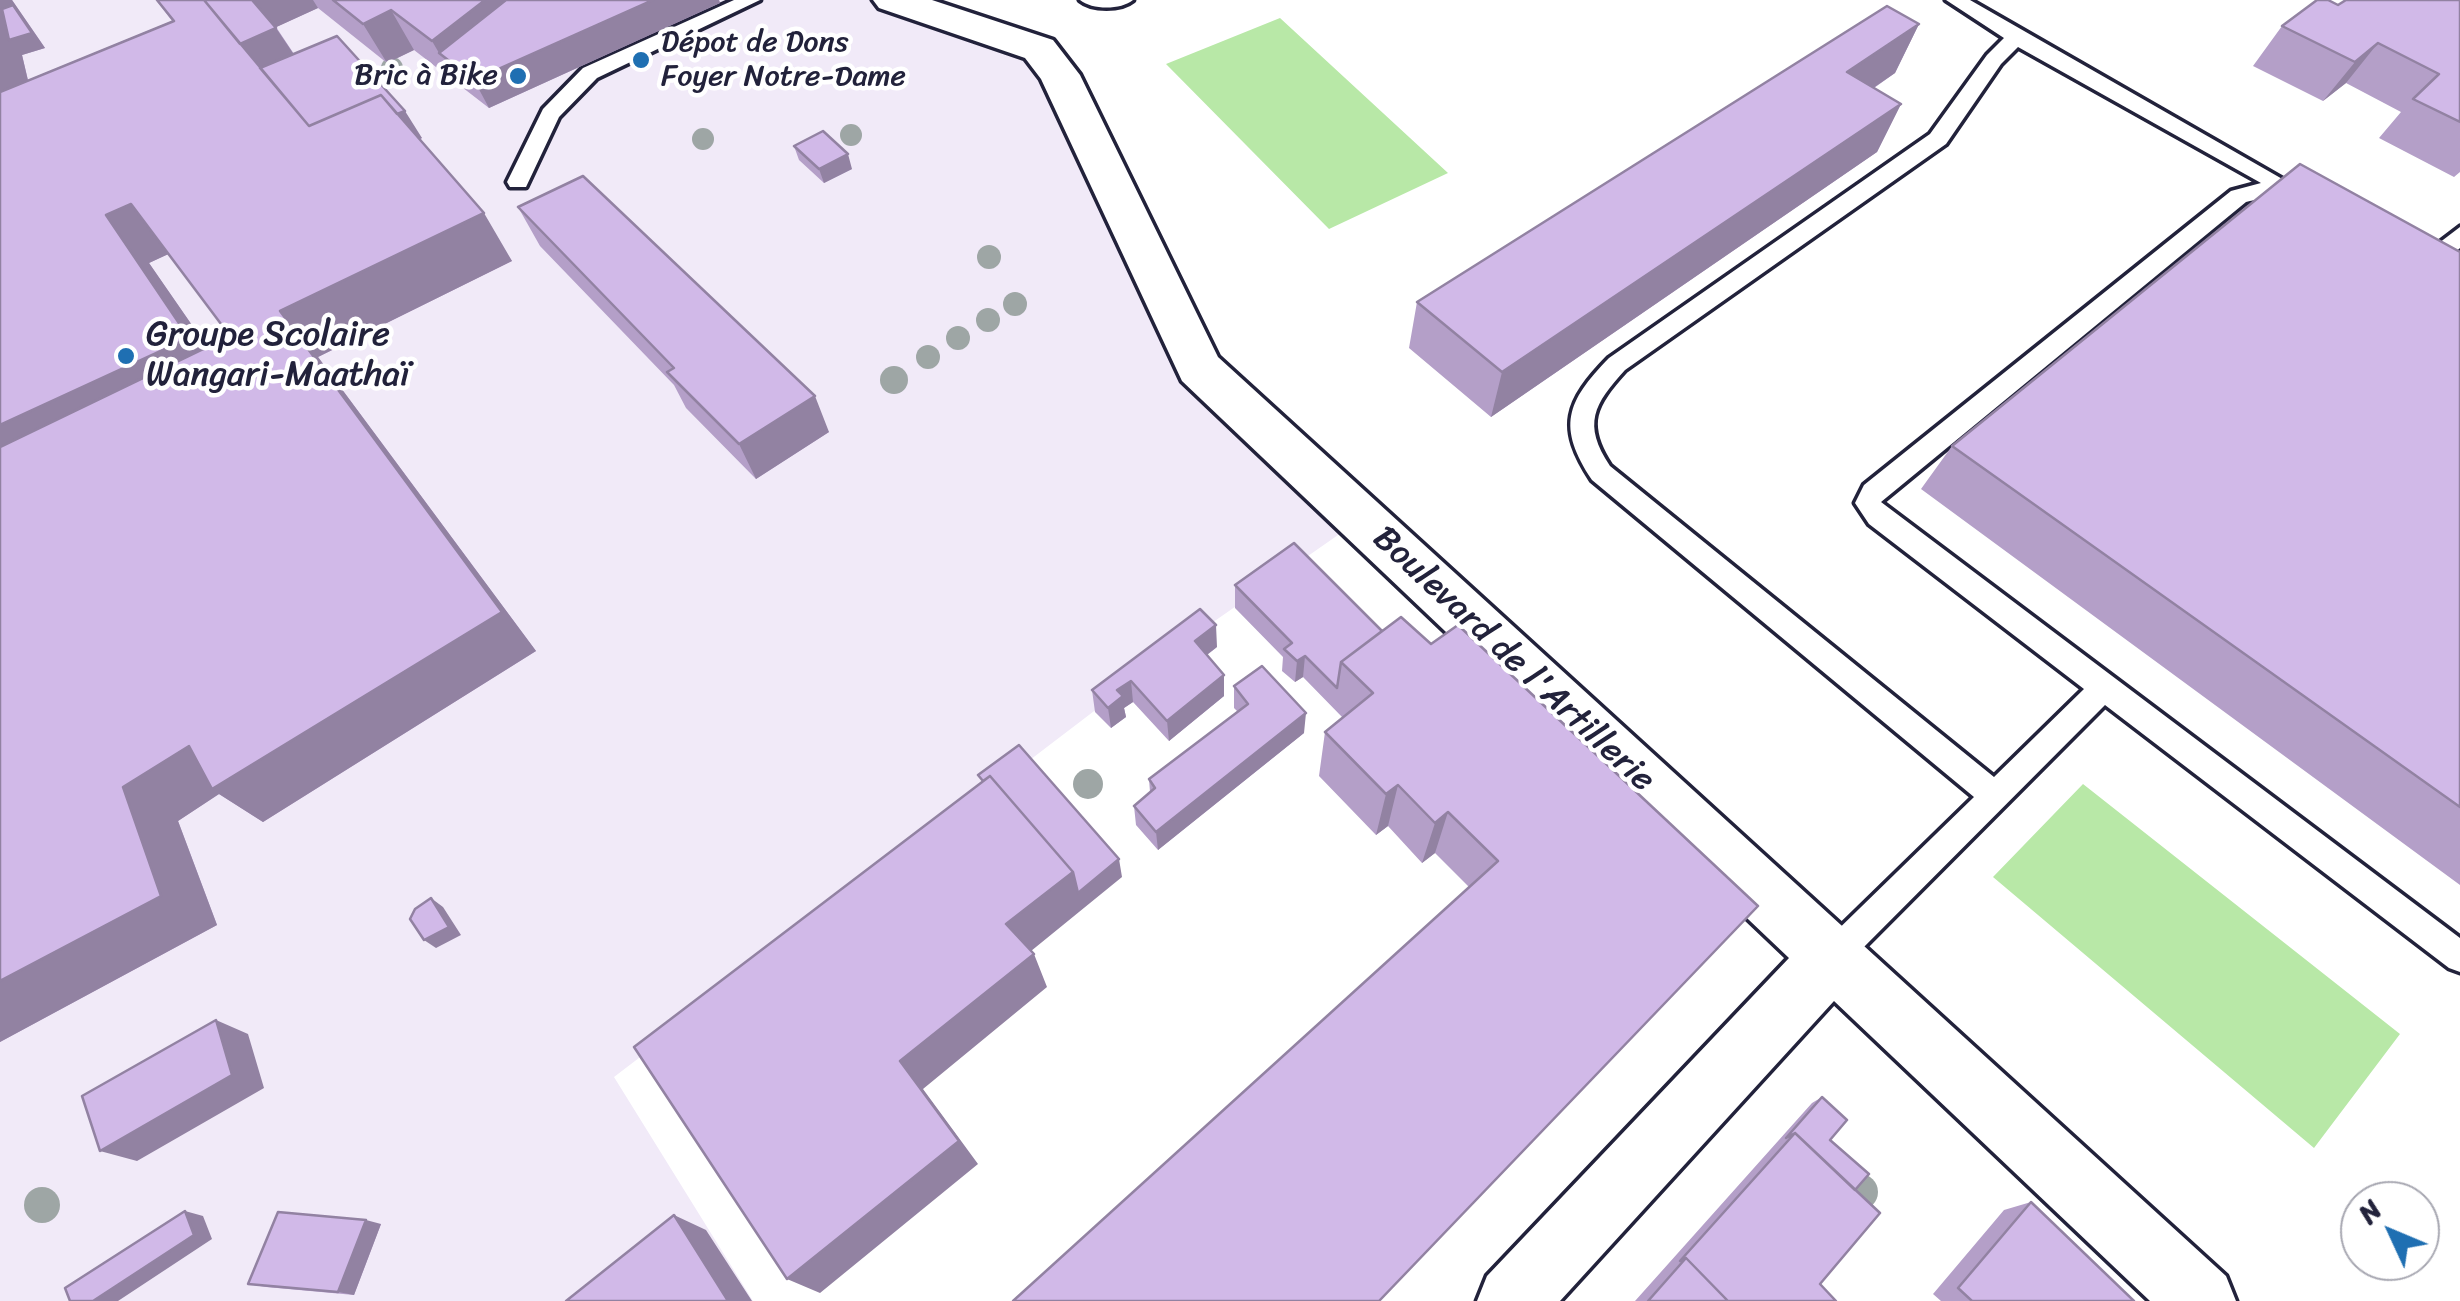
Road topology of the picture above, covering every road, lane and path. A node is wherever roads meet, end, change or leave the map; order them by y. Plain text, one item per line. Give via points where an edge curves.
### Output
1 (750, 0) edge
2 (892, 0) edge
3 (1090, 0) edge
4 (1123, 0) edge
5 (1956, 0) edge
6 (2016, 38) junction
7 (518, 182) dead end
8 (2460, 235) edge
9 (2426, 265) edge
10 (2104, 688) junction
11 (1995, 796) junction
12 (2460, 957) edge
13 (1832, 958) junction
14 (1512, 1301) edge
15 (2201, 1301) edge

1 - 7 lane via 590,73 550,114
2 - 13 street, Boulevard de l'Artillerie via 1039,50 1060,75 1199,368
3 - 4 lane
5 - 6 lane
6 - 10 lane via 2294,194 2262,190 2240,196 1873,492 1868,504
6 - 11 lane via 1990,63 1958,119 1938,138 1617,364 1585,402 1580,428 1601,473
8 - 9 lane
10 - 11 lane
10 - 12 lane
11 - 13 lane
13 - 14 street
13 - 15 street, Boulevard de l'Artillerie

